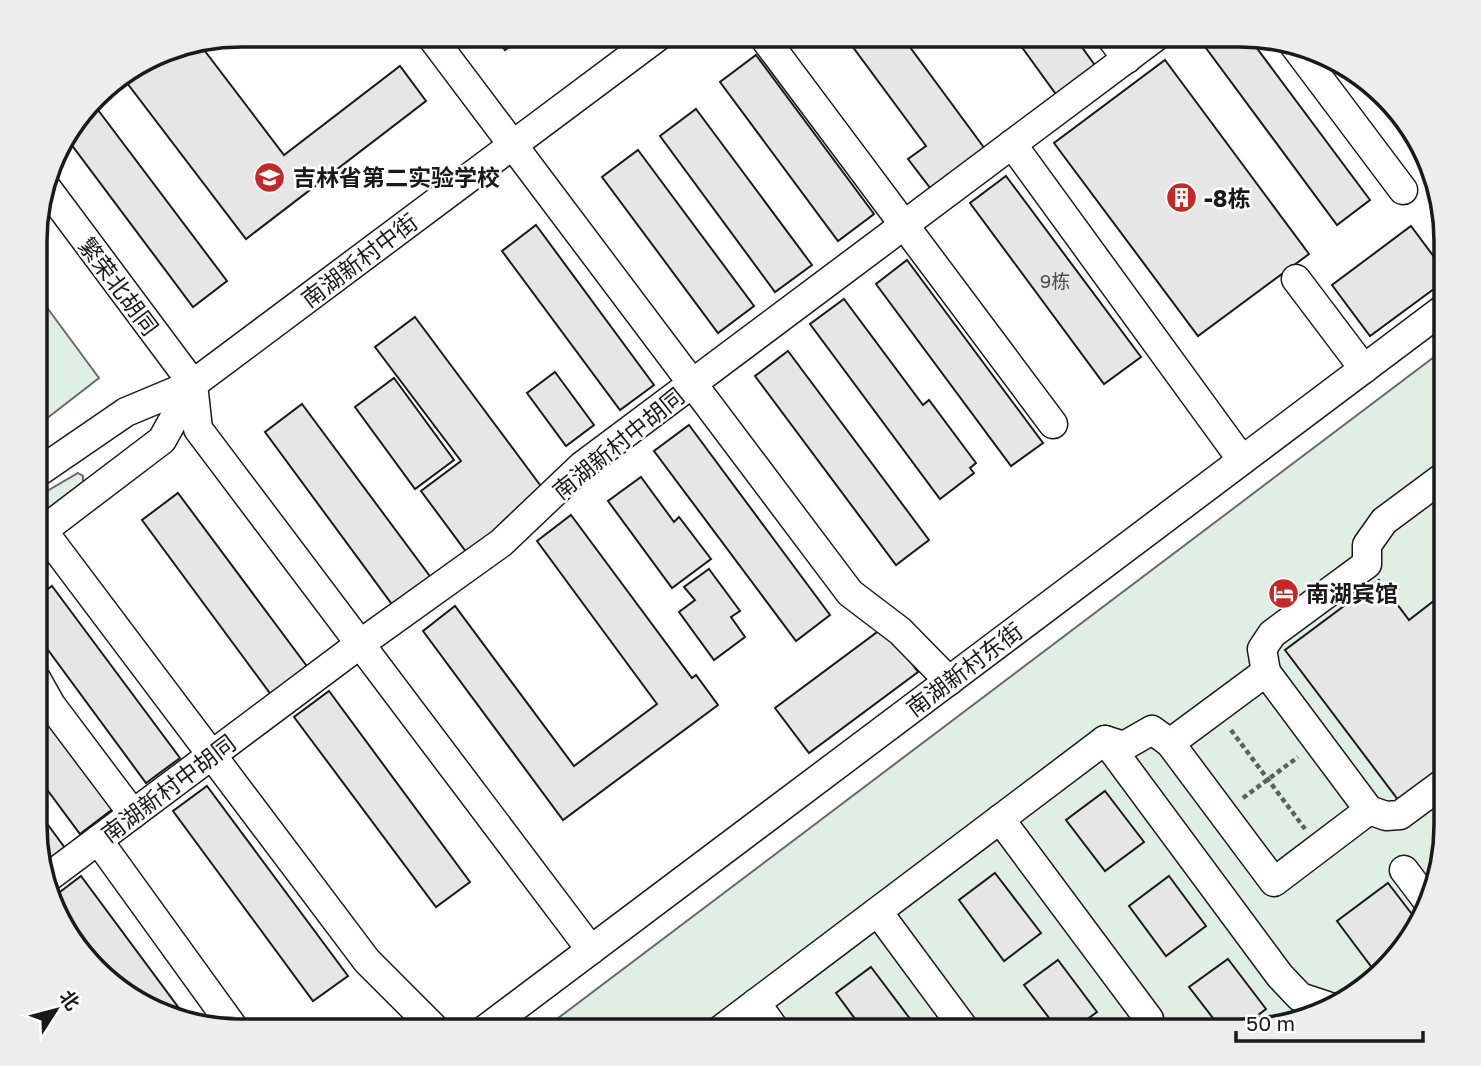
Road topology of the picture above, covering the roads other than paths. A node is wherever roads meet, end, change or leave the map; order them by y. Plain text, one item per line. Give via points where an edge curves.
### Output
1 (440, 48) edge
2 (637, 48) edge
3 (772, 48) edge
4 (1118, 48) edge
5 (1141, 48) edge
6 (1126, 59) junction
7 (1304, 59) edge
8 (1012, 144) junction
9 (512, 146) junction
10 (1403, 190) dead end
11 (53, 196) edge
12 (904, 225) junction
13 (1296, 279) dead end
14 (1433, 317) edge
15 (1364, 369) junction
16 (193, 384) junction
17 (692, 384) junction
18 (1053, 424) dead end
19 (1242, 460) junction
20 (47, 466) edge
21 (1433, 485) edge
22 (47, 527) edge
23 (48, 543) edge
24 (360, 644) junction
25 (1266, 672) junction
26 (949, 681) junction
27 (48, 699) edge
28 (1105, 740) junction
29 (1170, 743) junction
30 (212, 755) junction
31 (1433, 791) edge
32 (1369, 810) junction
33 (133, 814) junction
34 (1000, 819) junction
35 (98, 840) junction
36 (1404, 870) dead end
37 (54, 873) edge
38 (1421, 893) edge
39 (878, 912) junction
40 (591, 950) junction
41 (755, 1003) junction
42 (1311, 1005) edge
43 (226, 1018) edge
44 (424, 1018) edge
45 (500, 1018) edge
46 (735, 1019) edge
47 (767, 1019) edge
48 (957, 1019) edge
49 (1149, 1019) edge

1 - 9 street
2 - 9 street, 南湖新村中街
3 - 12 street
4 - 6 street
5 - 6 street, 南湖新村中胡同
6 - 8 street, 南湖新村中胡同
7 - 10 street
8 - 12 street, 南湖新村中胡同
8 - 19 street
9 - 16 street, 南湖新村中街
9 - 17 street
11 - 16 street, 繁荣北胡同
12 - 17 street, 南湖新村中胡同
12 - 18 street
13 - 15 street
14 - 15 street, 南湖新村东街
15 - 19 street, 南湖新村东街
16 - 20 street, 南湖新村中街 via 126,412
16 - 22 street, 南湖新村中街 via 162,440
16 - 24 street via 198,429
17 - 24 street, 南湖新村中胡同 via 582,466 501,543
17 - 26 street via 850,593 900,631
19 - 26 street, 南湖新村东街
21 - 25 street via 1384,521 1367,545 1367,564 1272,634 1262,649
23 - 30 street
24 - 30 street, 南湖新村中胡同
24 - 40 street
25 - 29 street
25 - 32 street
26 - 40 street, 南湖新村东街
27 - 33 street
28 - 29 street via 1124,746 1152,730
28 - 34 street
28 - 42 street via 1280,976
29 - 32 street via 1274,882
30 - 33 street, 南湖新村中胡同
30 - 44 street via 367,961
31 - 32 street via 1400,815
33 - 35 street, 南湖新村中胡同
34 - 39 street
34 - 49 street
35 - 37 street, 南湖新村中胡同
35 - 43 street
36 - 38 street
39 - 41 street
39 - 48 street
40 - 45 street, 南湖新村东街
41 - 46 street
41 - 47 street

